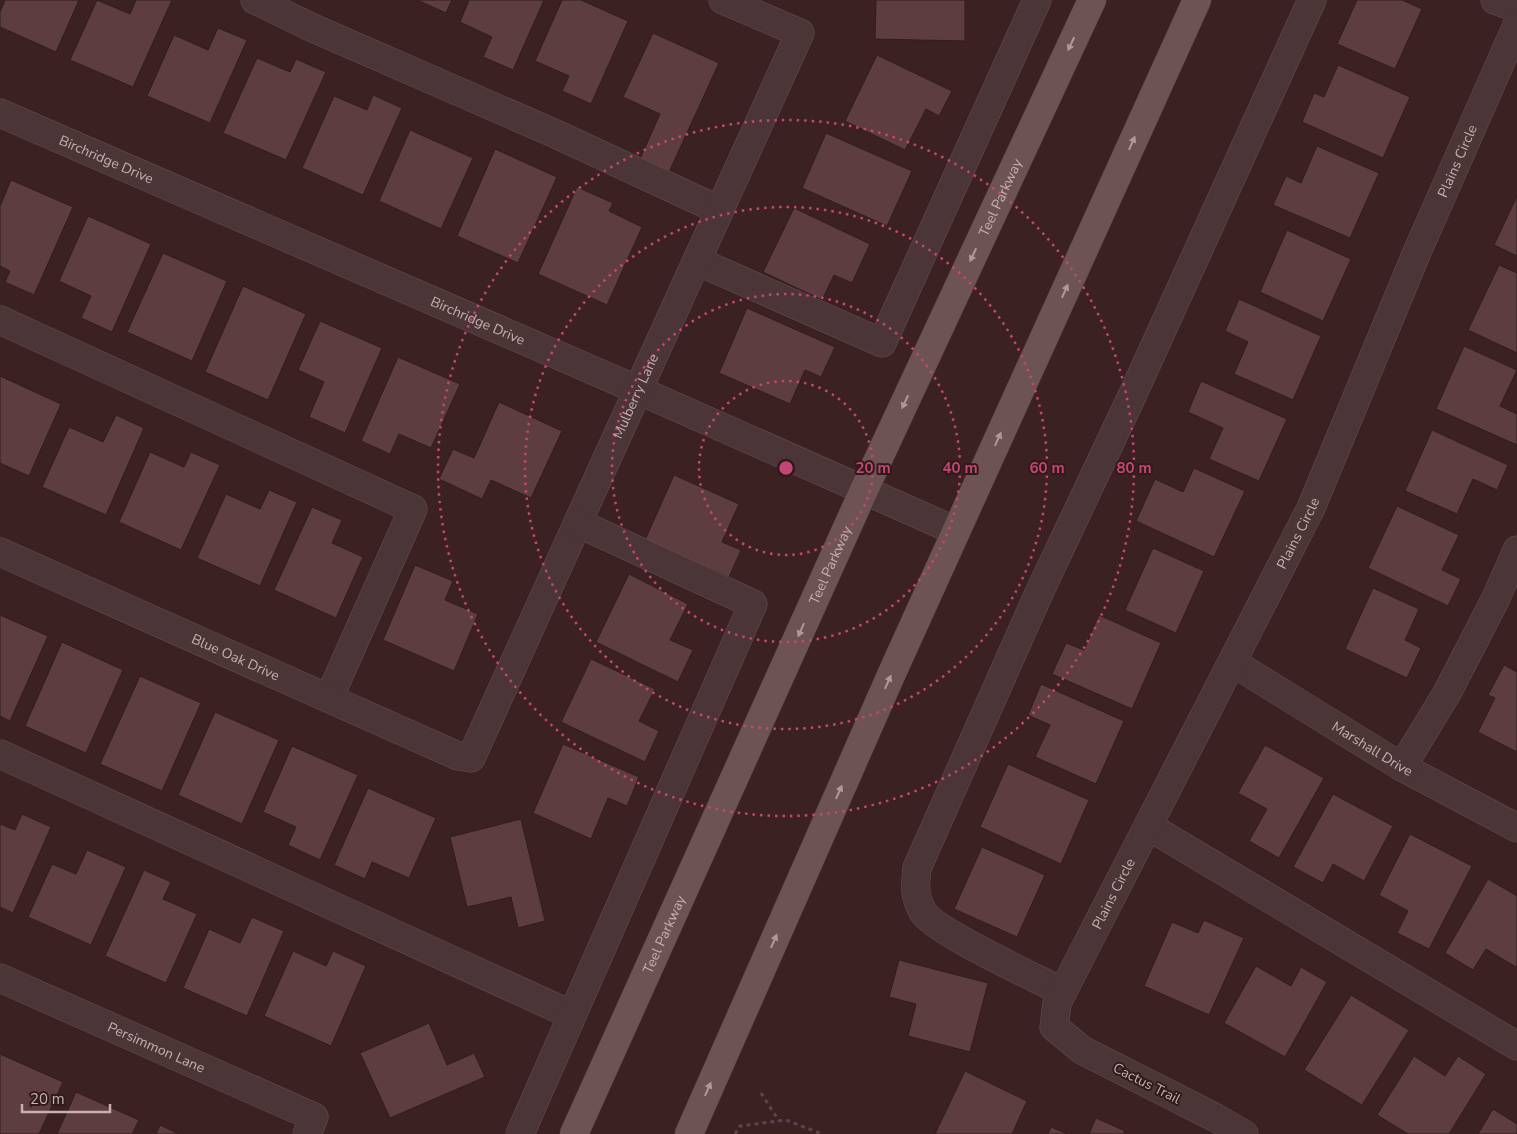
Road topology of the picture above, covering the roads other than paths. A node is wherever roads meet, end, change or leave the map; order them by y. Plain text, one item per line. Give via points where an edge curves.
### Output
1 (254, 0) edge
2 (724, 0) edge
3 (1037, 0) edge
4 (1092, 0) edge
5 (1197, 0) edge
6 (1312, 0) edge
7 (1495, 0) edge
8 (1517, 8) edge
9 (1517, 26) edge
10 (0, 113) edge
11 (720, 210) junction
12 (697, 261) junction
13 (0, 320) edge
14 (638, 390) junction
15 (864, 490) junction
16 (578, 523) junction
17 (956, 532) junction
18 (1517, 550) edge
19 (0, 552) edge
20 (1232, 662) junction
21 (329, 698) junction
22 (0, 754) edge
23 (471, 758) joint
24 (1402, 767) junction
25 (1148, 826) junction
26 (1517, 828) edge
27 (0, 978) edge
28 (1063, 992) junction
29 (572, 1015) junction
30 (1054, 1027) joint
31 (1517, 1046) edge
32 (311, 1126) edge
33 (520, 1134) edge
34 (574, 1134) edge
35 (689, 1134) edge
36 (1244, 1134) edge

1 - 11 street
2 - 11 street, Mulberry Lane via 800,33
3 - 12 street via 882,343
4 -> 15 main road, Teel Parkway
17 -> 5 main road
6 - 28 street via 1039,593 917,868 915,894 924,914 946,932
7 - 8 street
9 - 20 street, Plains Circle via 1417,252 1311,508
10 - 14 street, Birchridge Drive
11 - 12 street, Mulberry Lane
12 - 14 street, Mulberry Lane
13 - 21 street via 413,509
14 - 15 street, Birchridge Drive
14 - 16 street, Mulberry Lane
15 - 17 street, Birchridge Drive
15 -> 34 main road, Teel Parkway
16 - 23 street, Mulberry Lane
16 - 29 street via 753,604
35 -> 17 main road
18 - 24 street via 1447,693
19 - 21 street, Blue Oak Drive
20 - 24 street, Marshall Drive
20 - 25 street, Plains Circle
21 - 23 street, Blue Oak Drive via 458,756
22 - 29 street
24 - 26 street, Marshall Drive
25 - 28 street, Plains Circle
25 - 31 street
27 - 32 street, Persimmon Lane
28 - 30 street, Plains Circle via 1057,1003
29 - 33 street
30 - 36 street, Cactus Trail via 1082,1050

